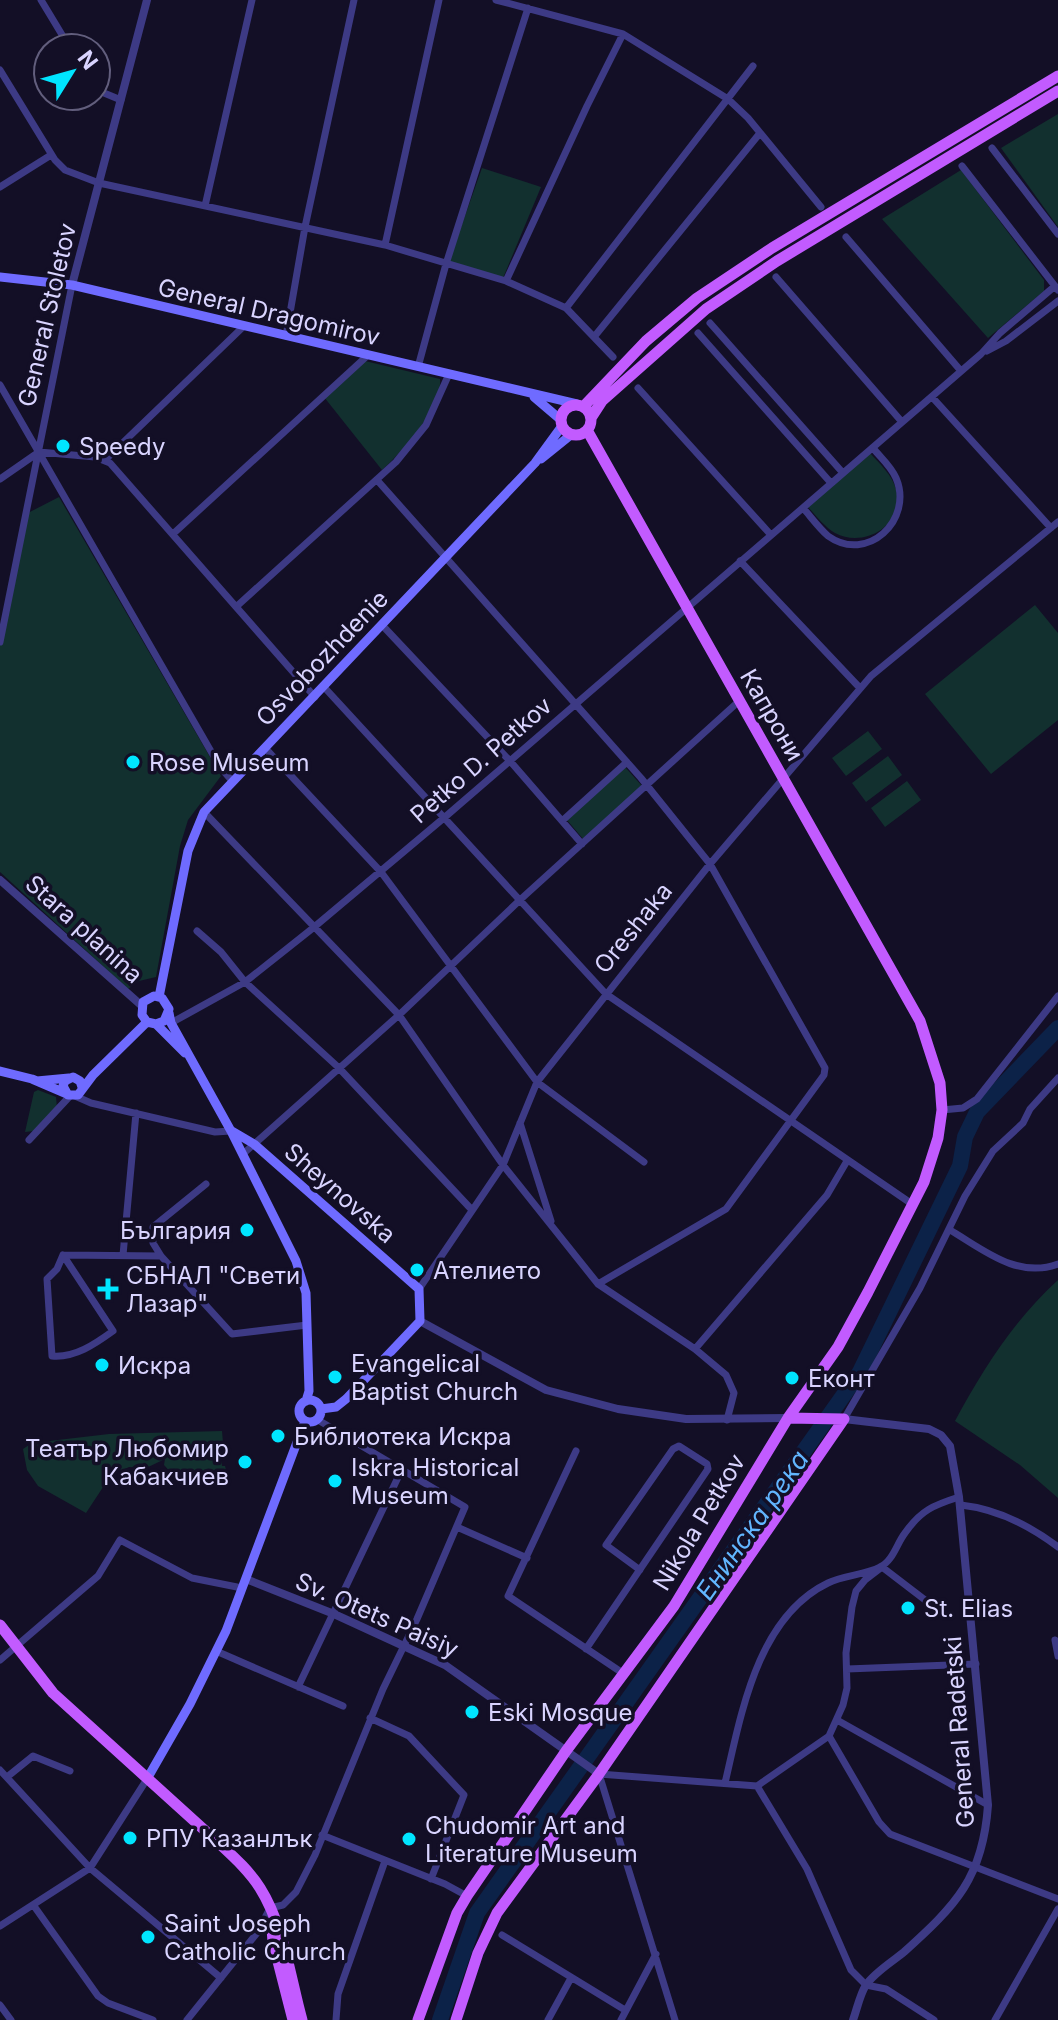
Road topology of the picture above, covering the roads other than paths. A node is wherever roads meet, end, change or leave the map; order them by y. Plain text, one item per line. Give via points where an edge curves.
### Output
1 (41, 0) edge
2 (147, 0) edge
3 (252, 0) edge
4 (354, 0) edge
5 (439, 0) edge
6 (496, 0) edge
7 (528, 8) junction
8 (60, 32) edge
9 (623, 34) junction
10 (753, 66) dead end
11 (0, 70) edge
12 (1058, 76) edge
13 (1058, 91) edge
14 (112, 96) edge
15 (728, 99) junction
16 (121, 100) junction
17 (760, 133) junction
18 (992, 148) dead end
19 (51, 155) junction
20 (962, 166) dead end
21 (99, 183) junction
22 (0, 187) edge
23 (205, 206) junction
24 (821, 207) dead end
25 (305, 227) junction
26 (1058, 234) edge
27 (846, 237) dead end
28 (385, 245) junction
29 (446, 264) junction
30 (0, 277) edge
31 (776, 277) dead end
32 (506, 281) junction
33 (72, 285) junction
34 (1056, 288) edge
35 (1058, 301) edge
36 (566, 308) junction
37 (710, 323) dead end
38 (244, 326) junction
39 (698, 333) dead end
40 (286, 336) junction
41 (594, 337) junction
42 (981, 354) junction
43 (367, 356) junction
44 (613, 357) dead end
45 (418, 367) junction
46 (961, 371) junction
47 (449, 374) junction
48 (0, 385) edge
49 (638, 388) dead end
50 (528, 394) junction
51 (932, 397) junction
52 (580, 405) junction
53 (591, 418) junction
54 (902, 422) junction
55 (562, 423) junction
56 (587, 430) junction
57 (572, 434) junction
58 (873, 448) junction
59 (39, 452) junction
60 (105, 460) junction
61 (535, 463) junction
62 (843, 473) junction
63 (0, 479) edge
64 (377, 480) junction
65 (831, 483) junction
66 (803, 508) junction
67 (1054, 525) edge
68 (174, 533) junction
69 (771, 535) junction
70 (447, 557) junction
71 (740, 561) junction
72 (237, 606) junction
73 (686, 607) junction
74 (2, 624) edge
75 (382, 625) junction
76 (0, 642) edge
77 (324, 687) junction
78 (859, 687) junction
79 (315, 697) junction
80 (738, 702) junction
81 (574, 705) junction
82 (265, 748) junction
83 (510, 761) junction
84 (627, 762) junction
85 (782, 779) junction
86 (233, 782) junction
87 (645, 786) junction
88 (204, 812) junction
89 (445, 817) junction
90 (562, 821) junction
91 (582, 844) junction
92 (710, 864) junction
93 (381, 872) junction
94 (0, 880) edge
95 (521, 899) junction
96 (313, 928) junction
97 (197, 931) dead end
98 (450, 966) junction
99 (245, 982) junction
100 (606, 994) junction
101 (1058, 996) edge
102 (159, 997) junction
103 (142, 1006) junction
104 (399, 1015) junction
105 (170, 1018) junction
106 (920, 1021) joint
107 (151, 1023) junction
108 (192, 1060) junction
109 (338, 1067) junction
110 (0, 1071) edge
111 (93, 1075) junction
112 (73, 1078) junction
113 (1058, 1078) edge
114 (37, 1081) junction
115 (537, 1082) junction
116 (75, 1093) junction
117 (942, 1110) junction
118 (136, 1113) junction
119 (789, 1120) junction
120 (520, 1123) junction
121 (231, 1131) junction
122 (29, 1140) dead end
123 (254, 1144) junction
124 (243, 1154) junction
125 (847, 1161) junction
126 (644, 1162) dead end
127 (503, 1165) junction
128 (206, 1184) dead end
129 (912, 1204) junction
130 (472, 1210) junction
131 (553, 1227) junction
132 (950, 1230) junction
133 (63, 1255) junction
134 (123, 1255) junction
135 (161, 1256) junction
136 (1058, 1264) edge
137 (598, 1284) junction
138 (419, 1289) junction
139 (420, 1321) junction
140 (307, 1325) junction
141 (695, 1349) junction
142 (306, 1401) junction
143 (320, 1414) junction
144 (788, 1418) junction
145 (840, 1419) junction
146 (727, 1420) junction
147 (305, 1421) junction
148 (576, 1451) dead end
149 (402, 1469) junction
150 (960, 1501) junction
151 (457, 1527) junction
152 (1058, 1547) edge
153 (527, 1558) junction
154 (882, 1567) junction
155 (640, 1570) junction
156 (244, 1583) junction
157 (929, 1603) dead end
158 (334, 1614) junction
159 (0, 1625) edge
160 (1055, 1640) dead end
161 (405, 1646) junction
162 (17, 1647) junction
163 (586, 1649) junction
164 (216, 1651) junction
165 (1058, 1656) edge
166 (0, 1660) edge
167 (976, 1664) junction
168 (847, 1669) junction
169 (624, 1674) junction
170 (298, 1687) junction
171 (343, 1706) dead end
172 (370, 1718) junction
173 (837, 1720) junction
174 (829, 1736) junction
175 (569, 1753) junction
176 (0, 1770) edge
177 (70, 1771) dead end
178 (596, 1772) junction
179 (7, 1777) junction
180 (147, 1779) junction
181 (725, 1783) junction
182 (757, 1786) junction
183 (988, 1805) junction
184 (322, 1835) junction
185 (385, 1861) junction
186 (977, 1867) junction
187 (90, 1868) junction
188 (431, 1879) junction
189 (467, 1896) junction
190 (1058, 1899) edge
191 (34, 1906) junction
192 (270, 1908) junction
193 (1057, 1913) edge
194 (0, 1926) edge
195 (502, 1935) dead end
196 (656, 1954) junction
197 (221, 1978) junction
198 (571, 1978) junction
199 (866, 1985) junction
200 (0, 2005) edge
201 (625, 2010) junction
202 (11, 2020) edge
203 (153, 2020) edge
204 (187, 2020) edge
205 (293, 2020) edge
206 (302, 2020) edge
207 (336, 2020) edge
208 (418, 2020) edge
209 (456, 2020) edge
210 (548, 2020) edge
211 (621, 2020) edge
212 (675, 2020) edge
213 (853, 2020) edge
214 (934, 2020) edge
215 (995, 2020) edge

1 - 8 street
2 - 16 street, General Stoletov
3 - 23 street
4 - 25 street
5 - 28 street
6 - 7 street
7 - 9 street
7 - 29 street
9 - 15 street
9 - 32 street
10 - 15 street
11 - 19 street
12 - 52 main road via 697,298
13 - 53 main road via 706,309 602,401
14 - 16 street
15 - 17 street
15 - 36 street
16 - 21 street, General Stoletov
17 - 24 street
17 - 41 street
18 - 26 street
19 - 21 street via 65,170
19 - 22 street
20 - 34 street
21 - 23 street
21 - 33 street, General Stoletov
23 - 25 street
25 - 28 street
25 - 40 street
27 - 46 street
28 - 29 street
29 - 32 street
29 - 45 street
30 - 33 main road, General Dragomirov
31 - 54 street
32 - 36 street
33 - 38 main road, General Dragomirov
33 - 59 street, General Stoletov
34 - 42 street, Petko D. Petkov
35 - 42 street, Petko D. Petkov
36 - 41 street
37 - 62 street
38 - 40 main road, General Dragomirov
38 - 60 street
39 - 65 street
40 - 43 main road, General Dragomirov
41 - 44 street
42 - 46 street, Petko D. Petkov
43 - 45 main road, General Dragomirov
43 - 68 street
45 - 47 main road, General Dragomirov
46 - 51 street, Petko D. Petkov
47 - 50 main road, General Dragomirov
47 - 64 street via 426,425
48 - 59 street
49 - 69 street
50 - 52 main road, General Dragomirov
50 - 55 main road, General Dragomirov
51 - 54 street, Petko D. Petkov
51 - 67 street
52 - 53 main road
52 - 55 main road via 565,409
53 - 56 main road
54 - 58 street, Petko D. Petkov
55 - 57 main road
55 - 61 main road, Osvobozhdenie
56 - 57 main road
56 - 73 main road, Капрони
57 - 61 main road, Osvobozhdenie
58 - 62 street, Petko D. Petkov
58 - 66 street via 900,492 897,518 886,531 869,541 841,541 827,535
59 - 60 street
59 - 63 street
59 - 74 street, General Stoletov
59 - 86 street
60 - 68 street
61 - 70 main road, Osvobozhdenie
62 - 65 street, Petko D. Petkov
64 - 70 street
64 - 72 street
65 - 66 street, Petko D. Petkov
66 - 69 street, Petko D. Petkov
67 - 78 street, Oreshaka
68 - 72 street
69 - 71 street, Petko D. Petkov
70 - 75 main road, Osvobozhdenie
70 - 81 street
71 - 73 street, Petko D. Petkov
71 - 78 street
72 - 79 street
73 - 80 main road, Капрони
73 - 81 street, Petko D. Petkov
74 - 76 street, General Stoletov
75 - 77 main road, Osvobozhdenie
75 - 83 street
77 - 79 main road, Osvobozhdenie
77 - 89 street
78 - 85 street, Oreshaka
79 - 82 main road, Osvobozhdenie
80 - 85 main road, Капрони
80 - 87 street
81 - 83 street, Petko D. Petkov
81 - 84 street
82 - 86 main road, Osvobozhdenie
82 - 93 street
83 - 89 street, Petko D. Petkov
83 - 90 street
84 - 87 street
84 - 90 street
85 - 92 street, Oreshaka
85 - 106 main road, Капрони
86 - 88 main road, Osvobozhdenie
87 - 91 street
87 - 92 street
88 - 96 street
88 - 102 main road, Osvobozhdenie via 188,851
89 - 93 street, Petko D. Petkov
89 - 95 street
90 - 91 street
91 - 95 street
92 - 100 street, Oreshaka
92 - 119 street via 825,1068
93 - 96 street, Petko D. Petkov
93 - 98 street
94 - 103 street, Stara planina
95 - 98 street
95 - 100 street
96 - 99 street, Petko D. Petkov
96 - 104 street
97 - 99 street
98 - 104 street
98 - 115 street
99 - 105 street, Petko D. Petkov
99 - 109 street
100 - 115 street, Oreshaka
100 - 119 street
101 - 117 street via 977,1099 963,1108
102 - 103 main road via 146,999
102 - 105 main road via 168,1005
103 - 107 main road via 142,1015
104 - 109 street
104 - 127 street
105 - 107 main road
105 - 108 main road
106 - 117 main road, Nikola Petkov via 940,1083
107 - 108 main road
107 - 111 main road
108 - 121 main road
109 - 123 street
109 - 130 street
110 - 114 main road
111 - 112 main road
111 - 116 main road
112 - 114 main road
112 - 116 main road
112 - 116 main road via 63,1086
113 - 132 street via 993,1151
114 - 116 main road
115 - 120 street, Oreshaka
115 - 126 street
116 - 118 street
116 - 122 street
117 - 129 main road, Nikola Petkov via 924,1182
118 - 121 street
118 - 134 street
119 - 125 street
119 - 137 street via 726,1209
120 - 127 street, Oreshaka
120 - 131 street
121 - 123 main road, Sheynovska
121 - 124 main road
123 - 124 street
123 - 138 main road, Sheynovska
124 - 140 main road via 296,1261 306,1293
125 - 129 street
125 - 141 street via 827,1195
127 - 130 street, Oreshaka
127 - 131 street
128 - 135 street via 153,1227 153,1243
129 - 144 main road, Nikola Petkov via 838,1347
130 - 138 street, Oreshaka
131 - 137 street
132 - 136 street via 1014,1267
132 - 145 street
133 - 133 street via 113,1331 61,1357 52,1356 47,1279
133 - 134 street
134 - 135 street
135 - 140 street via 232,1334
137 - 141 street
138 - 139 main road
139 - 143 main road via 346,1399
139 - 146 street via 546,1390 618,1409
140 - 142 main road
141 - 146 street via 732,1384
142 - 143 main road via 317,1402
142 - 147 main road via 299,1412
143 - 147 main road via 312,1423
143 - 149 street
144 - 145 main road
144 - 146 street
144 - 169 main road, Nikola Petkov via 674,1606
145 - 150 street, General Radetski via 929,1429 941,1435 950,1446
145 - 178 main road
147 - 156 main road
148 - 153 street
149 - 151 street via 465,1507
149 - 158 street
150 - 152 street via 1016,1520
150 - 154 street via 928,1507
150 - 167 street, General Radetski
151 - 153 street
151 - 161 street
153 - 163 street via 508,1596
154 - 157 street
154 - 168 street via 856,1591
154 - 181 street via 825,1584 778,1628 750,1679
155 - 155 street via 708,1469 679,1446 606,1545
155 - 163 street
156 - 158 street, Sv. Otets Paisiy
156 - 162 street, Sv. Otets Paisiy via 192,1578 120,1540 98,1576
156 - 164 main road
158 - 161 street, Sv. Otets Paisiy
158 - 170 street
159 - 162 main road
160 - 165 street
161 - 172 street
161 - 175 street, Sv. Otets Paisiy via 455,1671
162 - 166 street
162 - 180 main road via 53,1693
163 - 169 street
164 - 170 street
164 - 180 main road
167 - 168 street
167 - 183 street, General Radetski
168 - 173 street
169 - 175 main road, Nikola Petkov
170 - 171 street
172 - 184 street
172 - 188 street via 409,1736 464,1795
173 - 174 street
173 - 183 street
174 - 182 street
174 - 186 street via 890,1834
175 - 178 street, Sv. Otets Paisiy
175 - 189 main road, Nikola Petkov
176 - 179 street
177 - 179 street via 33,1756
178 - 181 street
178 - 196 street
178 - 209 main road via 497,1913
179 - 187 street
180 - 187 street
180 - 192 main road via 242,1865
181 - 182 street
182 - 199 street via 807,1869 851,1970
183 - 186 street, General Radetski
184 - 185 street
184 - 192 street via 296,1892 283,1905
185 - 188 street
185 - 207 street via 338,1994
186 - 190 street
186 - 199 street, General Radetski via 936,1923
187 - 191 street
187 - 197 street
188 - 189 street
189 - 208 main road, Nikola Petkov
191 - 194 street
191 - 203 street via 98,1996
192 - 197 street
192 - 205 main road
192 - 206 main road
193 - 215 street
195 - 198 street
196 - 201 street
196 - 212 street
197 - 204 street
198 - 201 street
198 - 210 street
199 - 213 street
199 - 214 street via 886,1989
200 - 202 street
201 - 211 street

